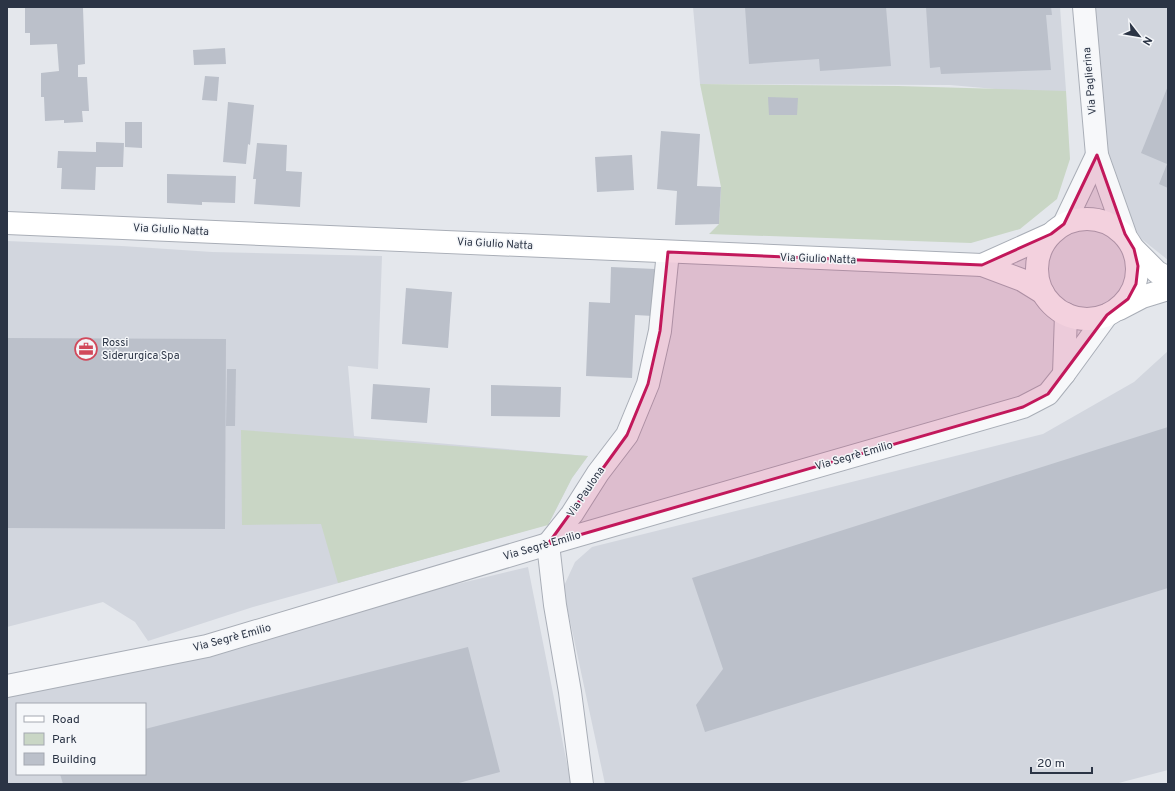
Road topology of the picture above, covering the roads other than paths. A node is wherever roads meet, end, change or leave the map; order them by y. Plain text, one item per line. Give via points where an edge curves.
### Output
1 (1084, 7) edge
2 (1097, 155) junction
3 (7, 223) edge
4 (1057, 229) junction
5 (1130, 242) junction
6 (668, 252) junction
7 (982, 266) junction
8 (1168, 278) edge
9 (1168, 289) edge
10 (1043, 293) junction
11 (1111, 313) junction
12 (1066, 314) junction
13 (1064, 374) junction
14 (548, 544) junction
15 (7, 686) edge
16 (582, 784) edge

1 - 2 street, Via Paglierina
2 - 4 street
2 - 5 street, Via Paglierina
3 - 6 street, Via Giulio Natta
4 - 5 street via 1079,219 1095,218 1111,224
4 - 7 street, Via Giulio Natta
4 - 10 street via 1042,247 1037,262 1038,278
5 - 8 street via 1157,272
5 - 11 street via 1138,266 1136,284 1128,299
6 - 7 street, Via Giulio Natta
6 - 14 street, Via Paulona via 660,331 648,384 627,435
7 - 10 street, Via Giulio Natta via 1022,280
9 - 11 street via 1142,297
10 - 12 street via 1053,305
11 - 12 street via 1099,318 1081,319
11 - 13 street, Via Segrè Emilio
12 - 13 street
13 - 14 street, Via Segrè Emilio via 1048,394 1023,407
14 - 15 street, Via Segrè Emilio via 206,646
14 - 16 street via 554,605 570,692

